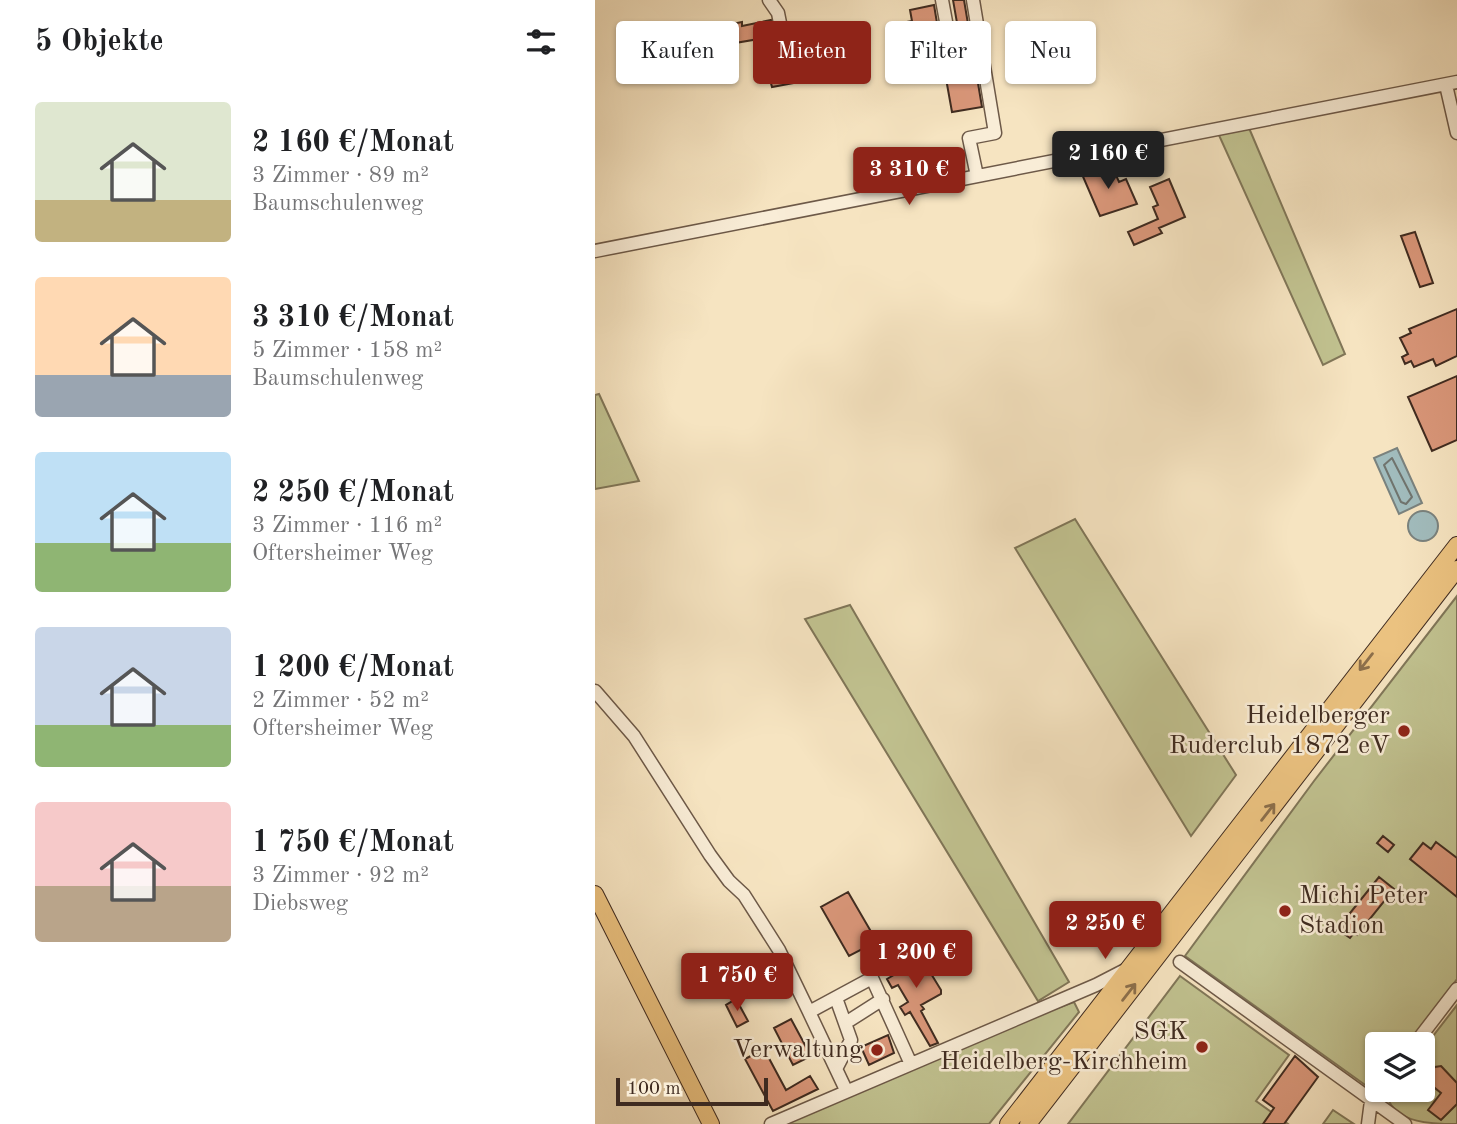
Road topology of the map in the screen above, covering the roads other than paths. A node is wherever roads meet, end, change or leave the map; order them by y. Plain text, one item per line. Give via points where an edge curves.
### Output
1 (769, 0) edge
2 (941, 0) edge
3 (973, 0) edge
4 (780, 21) edge
5 (946, 21) edge
6 (1452, 83) edge
7 (1457, 133) edge
8 (977, 176) junction
9 (595, 251) edge
10 (1457, 545) edge
11 (1457, 569) edge
12 (595, 691) edge
13 (595, 894) edge
14 (1180, 962) dead end
15 (1130, 967) junction
16 (1457, 989) edge
17 (836, 999) junction
18 (883, 999) junction
19 (809, 1012) junction
20 (846, 1022) junction
21 (1424, 1032) edge
22 (910, 1062) junction
23 (837, 1068) junction
24 (846, 1090) junction
25 (1365, 1097) edge
26 (1371, 1102) edge
27 (1372, 1102) edge
28 (711, 1124) edge
29 (771, 1124) edge
30 (1008, 1124) edge
31 (1028, 1124) edge
32 (1368, 1124) edge
33 (1405, 1124) edge

1 - 4 street
2 - 5 street
3 - 8 street via 995,134 969,138
6 - 7 street
6 - 8 street
8 - 9 street
10 -> 15 main road
31 -> 11 main road
12 - 19 street via 634,736 710,855 744,895 779,950
13 - 28 main road
14 - 25 street
15 - 22 street
15 - 30 main road
16 - 21 street
17 - 18 street via 872,978
17 - 19 street
17 - 20 street
18 - 20 street
18 - 22 street
19 - 23 street
20 - 23 street via 851,1040
22 - 24 street
23 - 24 street
24 - 29 street
26 - 32 street
27 - 33 street

